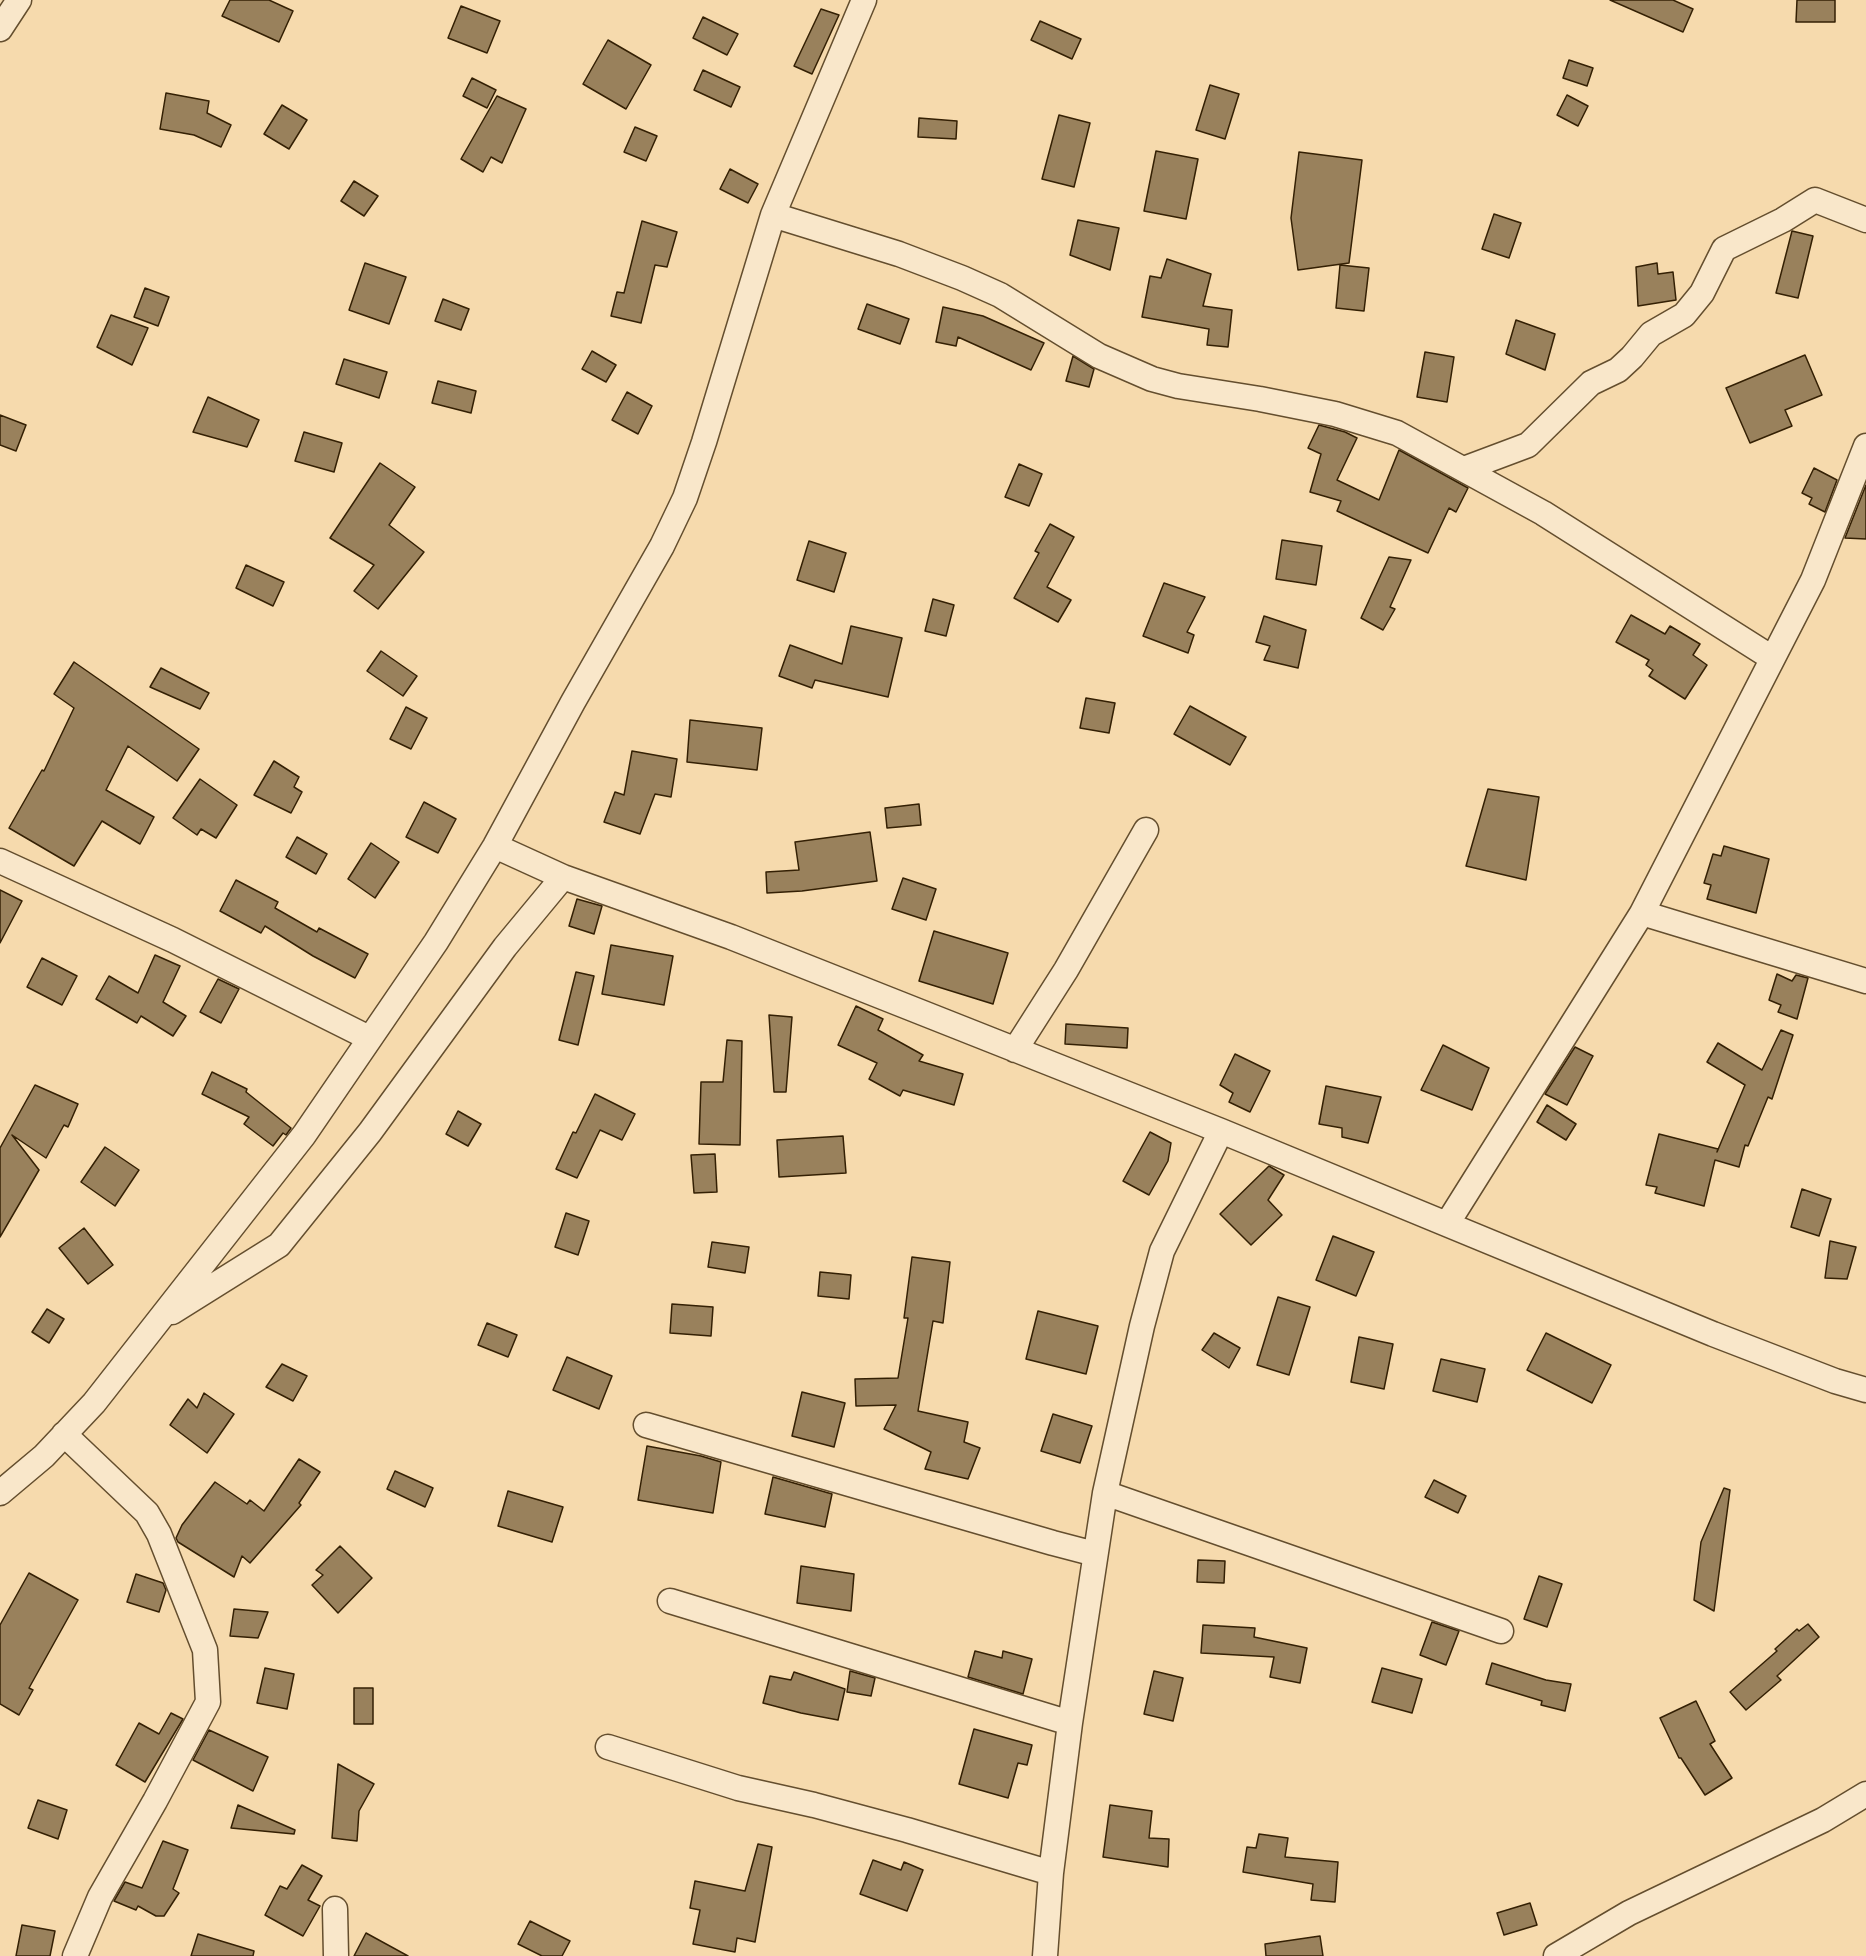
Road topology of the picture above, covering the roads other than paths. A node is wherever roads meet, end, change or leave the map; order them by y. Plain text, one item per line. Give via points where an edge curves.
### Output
1 (19, 0) edge
2 (864, 0) edge
3 (0, 29) edge
4 (773, 215) junction
5 (1866, 220) edge
6 (1866, 446) edge
7 (1464, 469) junction
8 (1772, 658) junction
9 (1146, 830) dead end
10 (495, 846) junction
11 (0, 861) edge
12 (563, 877) junction
13 (1642, 913) junction
14 (1866, 981) edge
15 (369, 1038) junction
16 (1015, 1050) junction
17 (1221, 1131) junction
18 (1447, 1224) junction
19 (157, 1321) junction
20 (1866, 1390) edge
21 (646, 1425) dead end
22 (64, 1434) junction
23 (0, 1493) edge
24 (1105, 1493) junction
25 (1095, 1554) junction
26 (670, 1601) dead end
27 (1501, 1630) dead end
28 (1070, 1723) junction
29 (608, 1747) dead end
30 (1866, 1794) edge
31 (1051, 1873) junction
32 (335, 1909) dead end
33 (75, 1956) edge
34 (336, 1956) edge
35 (1045, 1956) edge
36 (1556, 1956) edge

1 - 3 street
2 - 4 street
4 - 7 street via 962,278 1000,296 1099,357 1152,379 1335,414 1397,433
4 - 10 street via 685,498
5 - 7 street via 1815,200 1724,249 1702,293 1684,315 1651,334 1618,370 1592,383 1528,445
6 - 8 street via 1813,580
7 - 8 street via 1543,513
8 - 13 street
9 - 16 street
10 - 12 street
10 - 15 street via 436,942
11 - 15 street via 184,945
12 - 16 street via 731,937
12 - 19 street via 505,947 377,1122 279,1245
13 - 14 street
13 - 18 street
15 - 19 street via 304,1135
16 - 17 street
17 - 18 street
17 - 24 street via 1162,1251
18 - 20 street via 1713,1334 1835,1382
19 - 22 street via 94,1403
21 - 25 street
22 - 23 street
22 - 33 street via 147,1513 159,1534 205,1650 208,1702 100,1897
24 - 25 street
24 - 27 street
25 - 28 street
26 - 28 street
28 - 31 street
29 - 31 street via 738,1788 907,1830
30 - 36 street via 1823,1820 1629,1913
31 - 35 street
32 - 34 street

